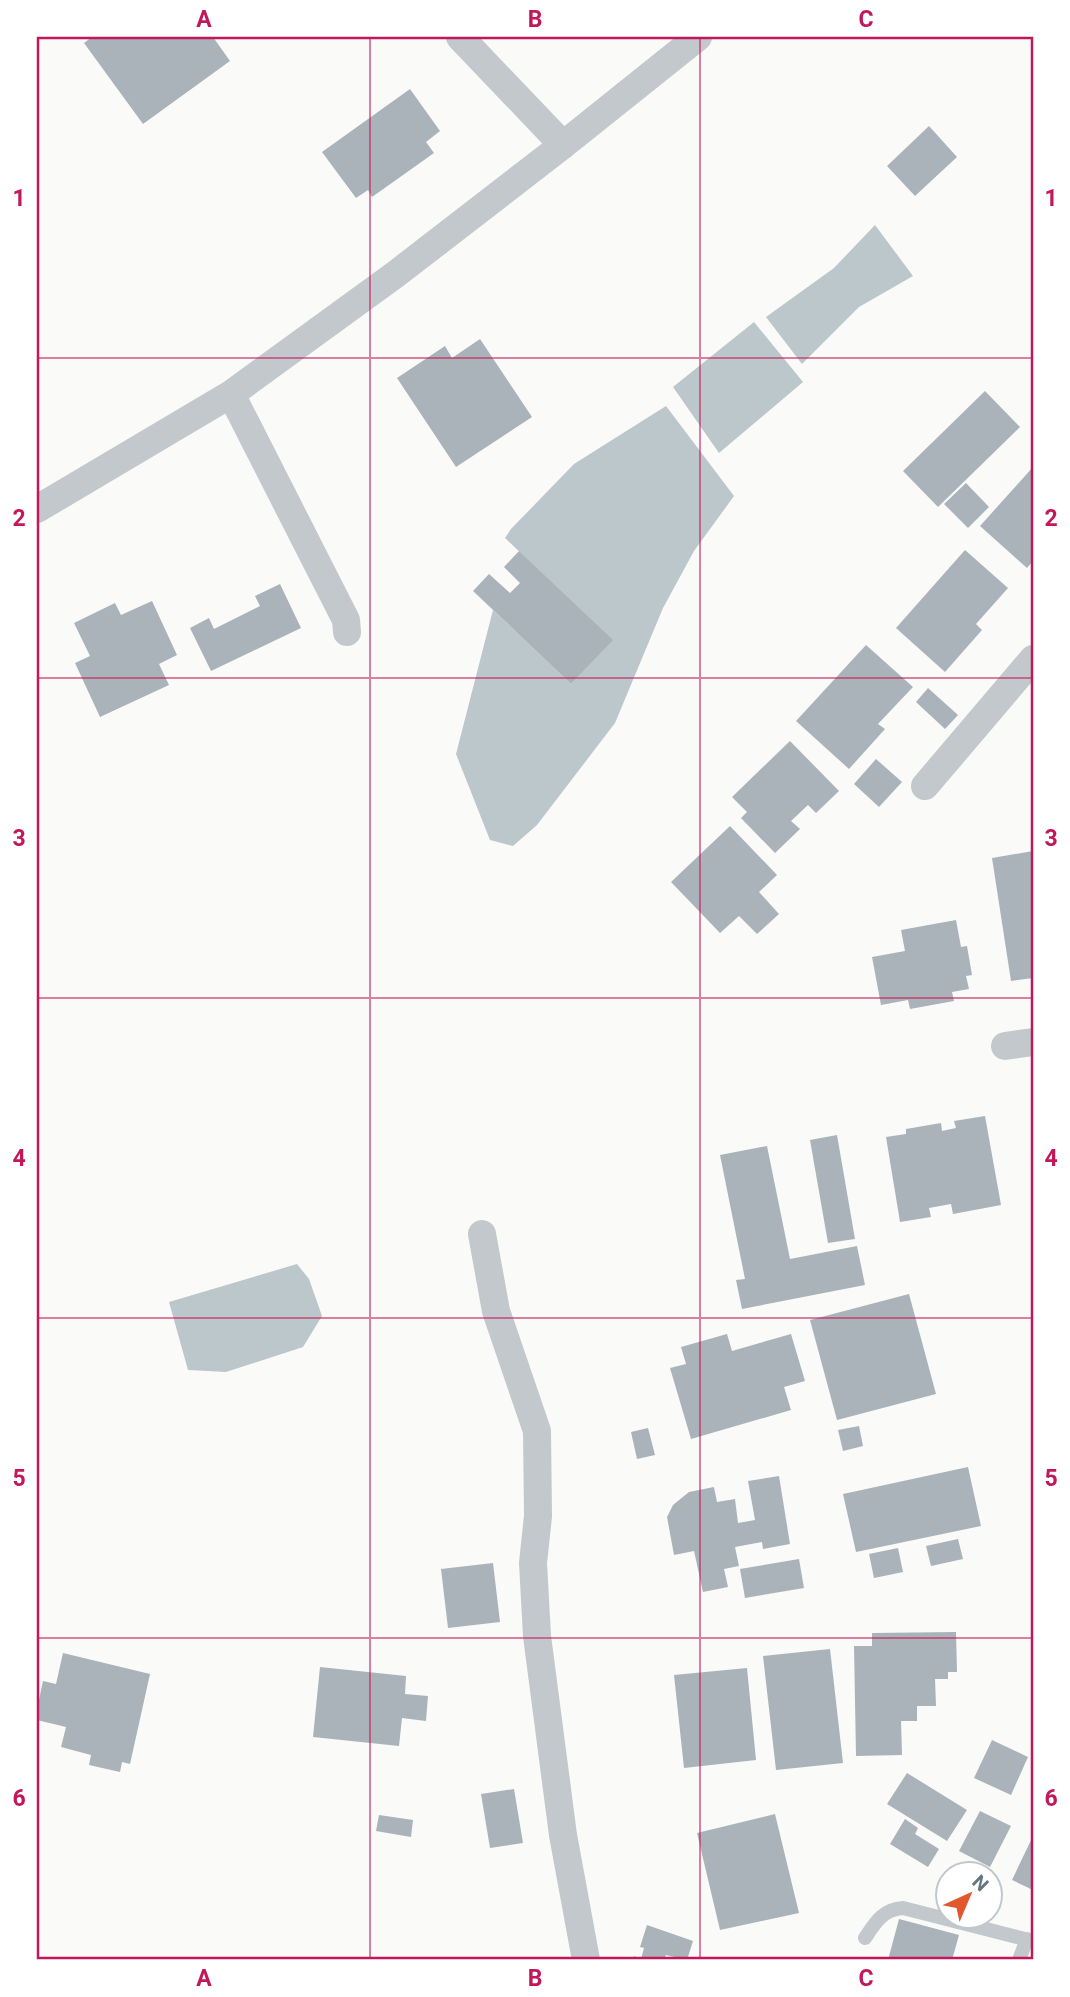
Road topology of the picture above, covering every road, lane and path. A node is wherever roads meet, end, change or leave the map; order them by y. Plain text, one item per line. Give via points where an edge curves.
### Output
1 (460, 37) edge
2 (698, 37) edge
3 (563, 145) junction
4 (231, 394) junction
5 (37, 509) edge
6 (347, 632) dead end
7 (1033, 659) edge
8 (925, 786) dead end
9 (1033, 1042) edge
10 (1005, 1046) dead end
11 (482, 1234) dead end
12 (865, 1938) dead end
13 (1030, 1940) edge
14 (586, 1960) edge
15 (1019, 1960) edge

1 - 3 street
2 - 3 street
3 - 4 street
4 - 5 street
4 - 6 street via 346,621
7 - 8 street
9 - 10 street
11 - 14 street via 496,1311 537,1432 538,1516 533,1563 537,1636 563,1835
12 - 13 lane via 886,1912 903,1908
13 - 15 lane

